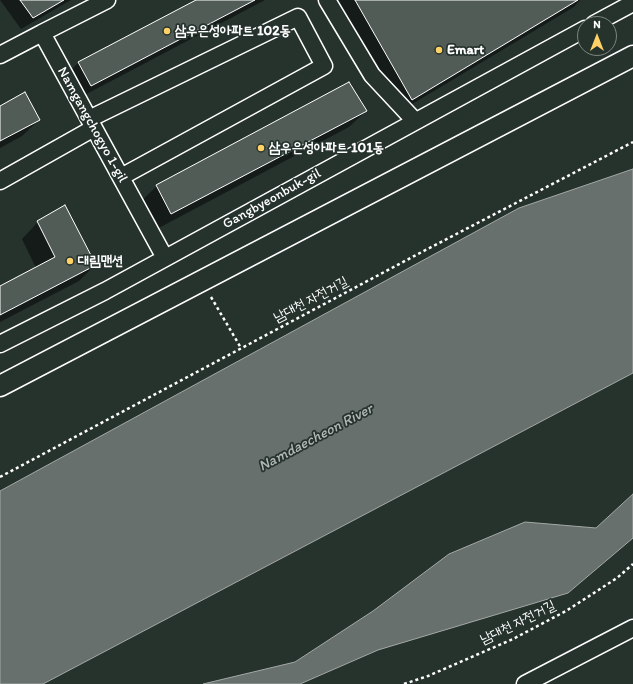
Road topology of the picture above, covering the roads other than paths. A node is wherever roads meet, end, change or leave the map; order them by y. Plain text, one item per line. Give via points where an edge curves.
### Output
1 (106, 0) edge
2 (326, 0) edge
3 (633, 3) edge
4 (609, 16) edge
5 (42, 33) junction
6 (577, 33) edge
7 (0, 55) edge
8 (633, 56) edge
9 (415, 121) junction
10 (91, 123) junction
11 (120, 177) junction
12 (0, 181) edge
13 (165, 258) junction
14 (0, 344) edge
15 (0, 386) edge
16 (633, 628) edge
17 (525, 684) edge

1 - 5 street
2 - 9 street via 372,75
3 - 4 street
5 - 7 street
5 - 10 street, Namgangchogyo 1-gil
6 - 9 street, Gangbyeonbuk-gil
8 - 15 street
9 - 13 street, Gangbyeonbuk-gil
10 - 11 street, Namgangchogyo 1-gil
10 - 11 street via 298,17 324,66
10 - 12 street
11 - 13 street, Namgangchogyo 1-gil
13 - 14 street, Gangbyeonbuk-gil
16 - 17 street

